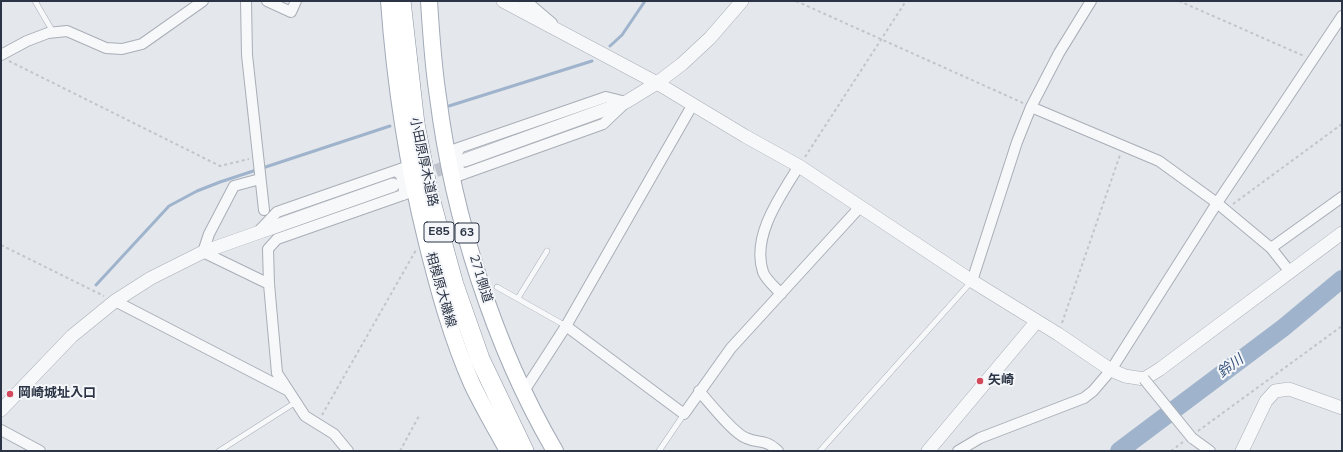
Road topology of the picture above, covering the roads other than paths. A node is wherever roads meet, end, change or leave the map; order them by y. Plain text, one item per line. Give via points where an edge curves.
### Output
1 (35, 1) edge
2 (203, 1) edge
3 (246, 1) edge
4 (267, 1) edge
5 (296, 1) edge
6 (389, 1) edge
7 (401, 1) edge
8 (414, 1) edge
9 (429, 1) edge
10 (502, 1) edge
11 (524, 1) edge
12 (742, 1) edge
13 (1091, 1) edge
14 (1342, 16) edge
15 (53, 32) junction
16 (564, 33) junction
17 (5, 58) edge
18 (657, 83) junction
19 (626, 102) junction
20 (693, 104) junction
21 (1031, 107) junction
22 (453, 150) junction
23 (465, 160) tunnel mouth
24 (799, 166) junction
25 (402, 169) junction
26 (260, 176) junction
27 (458, 176) junction
28 (393, 185) dead end
29 (408, 193) junction
30 (1342, 197) edge
31 (1217, 203) junction
32 (860, 207) junction
33 (264, 210) dead end
34 (258, 232) junction
35 (1342, 233) edge
36 (1271, 248) junction
37 (547, 251) dead end
38 (203, 252) junction
39 (1290, 272) junction
40 (972, 281) junction
41 (269, 284) junction
42 (497, 286) dead end
43 (781, 294) junction
44 (518, 298) junction
45 (114, 302) junction
46 (1037, 321) junction
47 (566, 326) junction
48 (1111, 370) junction
49 (1144, 379) junction
50 (288, 390) junction
51 (524, 391) junction
52 (699, 391) junction
53 (296, 402) junction
54 (1342, 408) edge
55 (1, 410) edge
56 (684, 414) junction
57 (1, 430) edge
58 (40, 451) edge
59 (219, 451) edge
60 (348, 451) edge
61 (508, 451) edge
62 (524, 451) edge
63 (538, 451) edge
64 (555, 451) edge
65 (659, 451) edge
66 (778, 451) edge
67 (820, 451) edge
68 (928, 451) edge
69 (958, 451) edge
70 (1210, 451) edge
71 (1242, 451) edge

1 - 15 lane
2 - 15 street via 142,44 122,50 106,48 67,31
3 - 26 street via 247,55
4 - 5 street via 291,12
6 - 25 main road, 相模原大磯線
7 - 62 highway, 小田原厚木道路 / E85 via 414,124 428,191 452,278 480,359
8 - 63 highway, 小田原厚木道路 / E85 via 427,119 441,190 461,265 491,351
9 - 22 main road, 271側道 / 63 via 438,98
10 - 16 street
11 - 16 street
12 - 18 street via 710,38
13 - 21 street via 1059,53
14 - 31 street
15 - 17 street via 27,41
16 - 18 street
18 - 19 street
18 - 20 street
19 - 22 street via 606,97
19 - 23 street
19 - 27 street via 603,124
20 - 24 street
20 - 47 street
21 - 31 street via 1158,161
21 - 40 street via 1017,142
22 - 27 main road, 271側道 / 63
24 - 32 street
24 - 43 street via 778,200 762,235 763,274
25 - 29 main road, 相模原大磯線
25 - 34 street via 277,212
26 - 33 street
26 - 38 street via 234,186 209,234
27 - 51 main road, 271側道 / 63 via 478,274 490,311
28 - 34 street
29 - 41 street via 277,239 268,248
29 - 61 main road, 相模原大磯線 via 426,236 454,338 473,385
30 - 36 street
31 - 36 street
31 - 48 street
32 - 40 street
32 - 43 street
34 - 38 street
35 - 39 street
36 - 39 street
37 - 44 lane
38 - 41 street
38 - 45 street via 151,278
39 - 49 street
40 - 46 street
40 - 67 lane
41 - 50 street via 277,373
42 - 44 lane
43 - 52 street via 731,348
44 - 47 lane
45 - 50 street
45 - 55 street via 72,336
46 - 48 street
46 - 68 street
47 - 51 street
47 - 56 street
48 - 49 street via 1125,376
48 - 69 street via 1084,398 980,438
49 - 70 street, bridge via 1191,437
50 - 53 street
51 - 64 main road, 271側道 / 63
52 - 56 street
52 - 66 street via 746,439 760,440
53 - 59 lane
53 - 60 street via 305,416 334,434
54 - 71 street via 1290,389 1275,391 1266,401
56 - 65 lane
57 - 58 street

